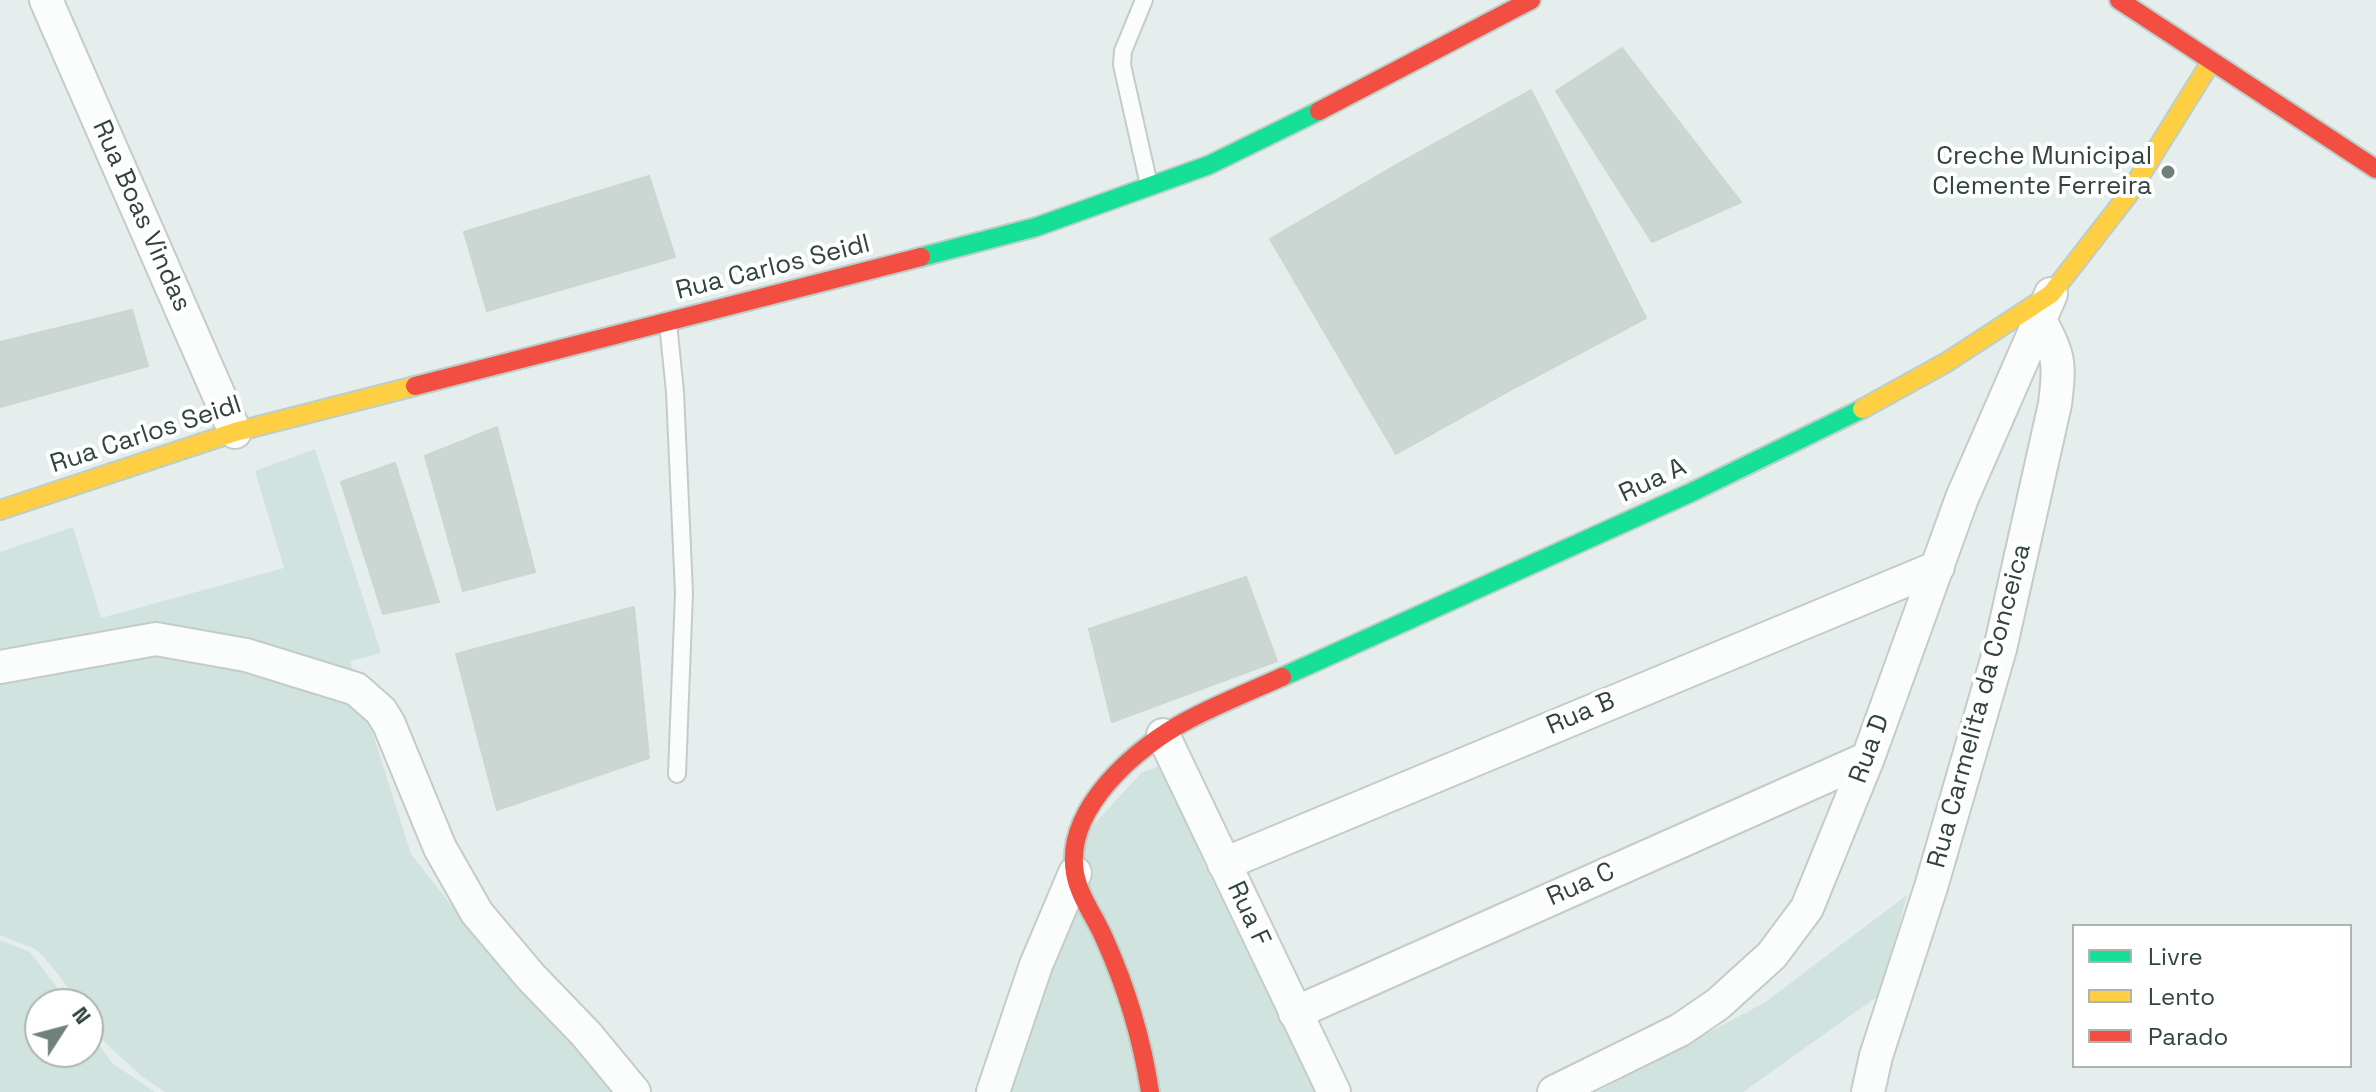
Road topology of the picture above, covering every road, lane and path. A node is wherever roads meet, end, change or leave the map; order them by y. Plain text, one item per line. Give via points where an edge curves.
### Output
1 (46, 0) edge
2 (1144, 0) edge
3 (1531, 0) edge
4 (2119, 0) edge
5 (2211, 62) junction
6 (2376, 169) edge
7 (1149, 187) junction
8 (2045, 306) junction
9 (668, 321) junction
10 (235, 432) junction
11 (0, 510) edge
12 (1938, 567) junction
13 (0, 667) edge
14 (1163, 735) junction
15 (1868, 758) junction
16 (677, 774) dead end
17 (1224, 864) junction
18 (1075, 873) junction
19 (1295, 1013) junction
20 (634, 1092) edge
21 (993, 1092) edge
22 (1150, 1092) edge
23 (1334, 1092) edge
24 (1554, 1092) edge
25 (1868, 1092) edge

1 - 10 street, Rua Boas Vindas
2 - 7 lane via 1122,65
3 - 7 street, Rua Carlos Seidl via 1318,112 1209,165
4 - 5 street
5 - 6 street
5 - 8 street, Rua A via 2128,195
7 - 9 street, Rua Carlos Seidl via 1036,227
8 - 12 street, Rua D
8 - 14 street, Rua A via 1862,409 1690,493
8 - 25 street, Rua Carmelita da Conceica via 2060,366 2000,649
9 - 10 street, Rua Carlos Seidl
9 - 16 lane via 684,593
10 - 11 street, Rua Carlos Seidl
12 - 15 street, Rua D
12 - 17 street, Rua B
13 - 20 street via 156,639 246,655 356,689 389,724 440,848 477,913
14 - 17 street, Rua F
14 - 18 street, Rua A via 1093,801 1075,846
15 - 19 street, Rua C
15 - 24 street, Rua D via 1807,908 1772,955 1680,1030
17 - 19 street, Rua F
18 - 21 street via 1036,965
18 - 22 street via 1141,1039
19 - 23 street, Rua F

